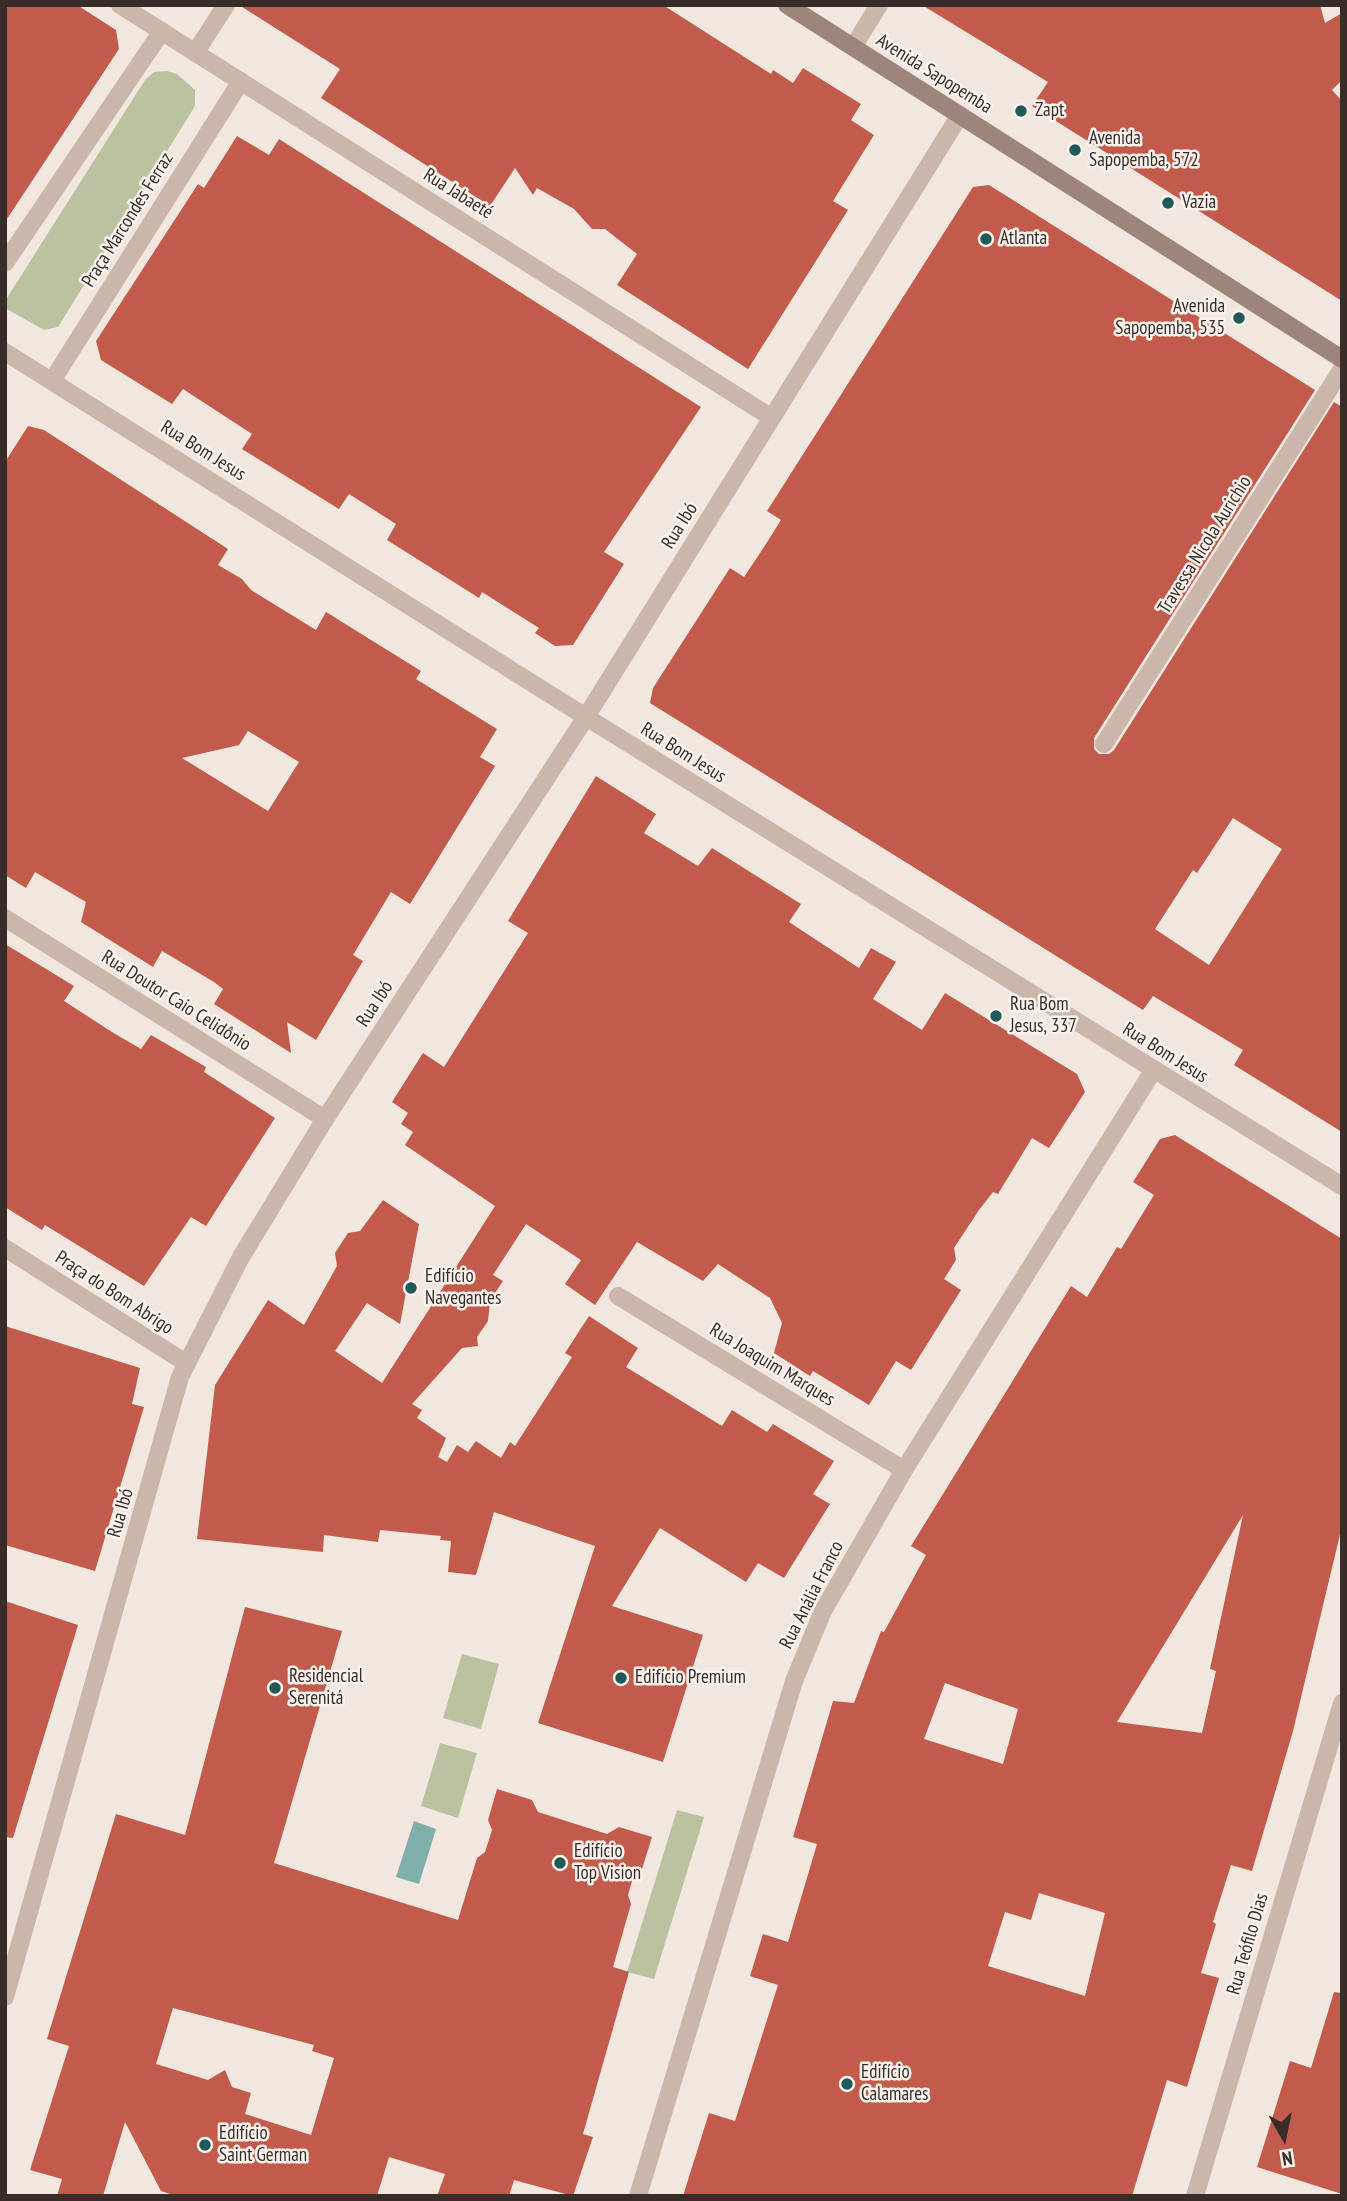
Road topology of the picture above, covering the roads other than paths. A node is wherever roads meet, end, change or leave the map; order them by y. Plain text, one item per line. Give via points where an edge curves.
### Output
1 (120, 5) edge
2 (226, 5) edge
3 (787, 5) edge
4 (879, 5) edge
5 (162, 31) junction
6 (853, 47) junction
7 (195, 53) junction
8 (241, 81) junction
9 (960, 115) junction
10 (5, 263) edge
11 (7, 357) edge
12 (1342, 359) edge
13 (1342, 369) edge
14 (52, 380) junction
15 (772, 418) junction
16 (586, 718) junction
17 (1104, 744) dead end
18 (5, 918) edge
19 (1153, 1070) junction
20 (325, 1119) junction
21 (1342, 1186) edge
22 (10, 1255) edge
23 (618, 1296) dead end
24 (186, 1363) junction
25 (904, 1469) junction
26 (1342, 1703) edge
27 (5, 1997) edge
28 (638, 2196) edge
29 (1195, 2196) edge

1 - 5 street, Rua Jabaeté
2 - 7 street
3 - 6 main road, Avenida Sapopemba
4 - 6 street
5 - 7 street, Rua Jabaeté
5 - 10 street
6 - 9 main road, Avenida Sapopemba
7 - 8 street, Rua Jabaeté
8 - 14 street, Praça Marcondes Ferraz
8 - 15 street, Rua Jabaeté
9 - 12 main road, Avenida Sapopemba
9 - 15 street, Rua Ibó
11 - 14 street, Rua Bom Jesus
13 - 17 street, Travessa Nicola Aurichio
14 - 16 street, Rua Bom Jesus
15 - 16 street, Rua Ibó
16 - 19 street, Rua Bom Jesus
16 - 20 street, Rua Ibó
18 - 20 street, Rua Doutor Caio Celidônio
19 - 21 street, Rua Bom Jesus
19 - 25 street, Rua Anália Franco
20 - 24 street, Rua Ibó via 241,1257
22 - 24 street, Praça do Bom Abrigo
23 - 25 street, Rua Joaquim Marques
24 - 27 street, Rua Ibó
25 - 28 street, Rua Anália Franco via 823,1611 794,1681
26 - 29 street, Rua Teófilo Dias

